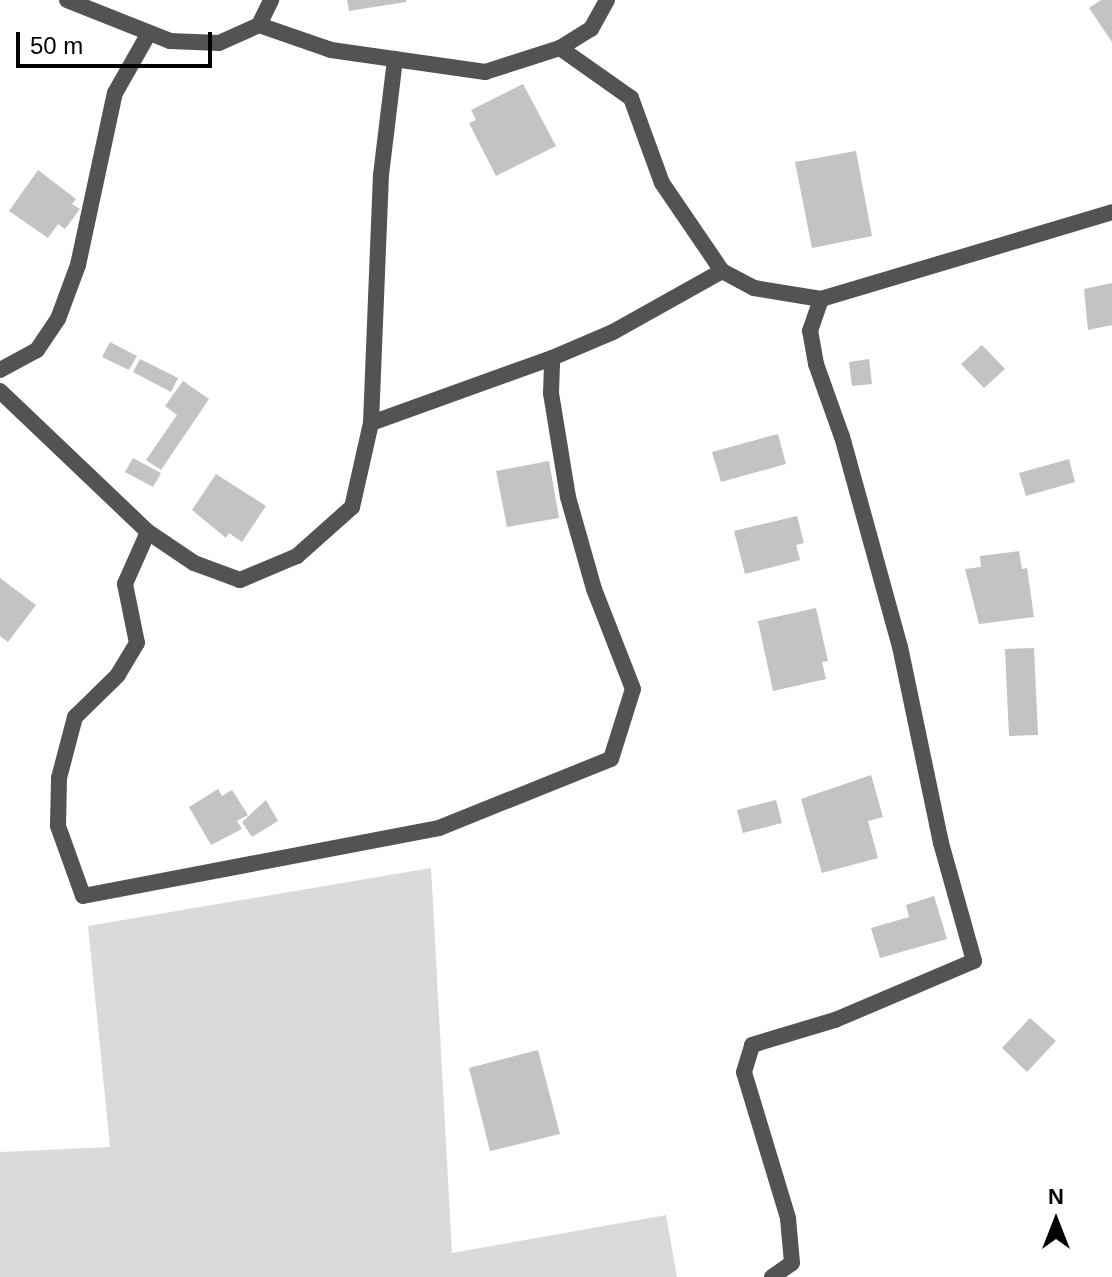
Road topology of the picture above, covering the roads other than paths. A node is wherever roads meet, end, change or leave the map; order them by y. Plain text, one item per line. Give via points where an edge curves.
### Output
1 (67, 0) edge
2 (271, 0) edge
3 (607, 0) edge
4 (259, 25) junction
5 (149, 33) junction
6 (560, 48) junction
7 (395, 59) junction
8 (1112, 212) edge
9 (722, 271) junction
10 (821, 299) junction
11 (552, 358) junction
12 (0, 370) edge
13 (0, 391) edge
14 (371, 423) junction
15 (148, 532) junction
16 (772, 1277) edge

1 - 5 street
2 - 4 street
3 - 6 street via 591,29
4 - 5 street via 219,43 170,41
4 - 7 street via 331,50
5 - 12 street via 115,93 78,265 58,319 37,350
6 - 7 street via 485,72
6 - 9 street via 631,98 662,183
7 - 14 street via 381,175
8 - 10 street
9 - 10 street via 754,288
9 - 11 street via 613,332
10 - 16 street via 810,331 816,364 842,437 900,647 941,843 974,961 835,1020 752,1045 744,1072 788,1218 792,1263
11 - 14 street
11 - 15 street via 551,393 568,497 594,589 633,689 611,759 439,828 83,896 58,826 59,778 75,717 118,675 137,643 125,584
13 - 15 street
14 - 15 street via 352,507 297,556 240,580 194,563

